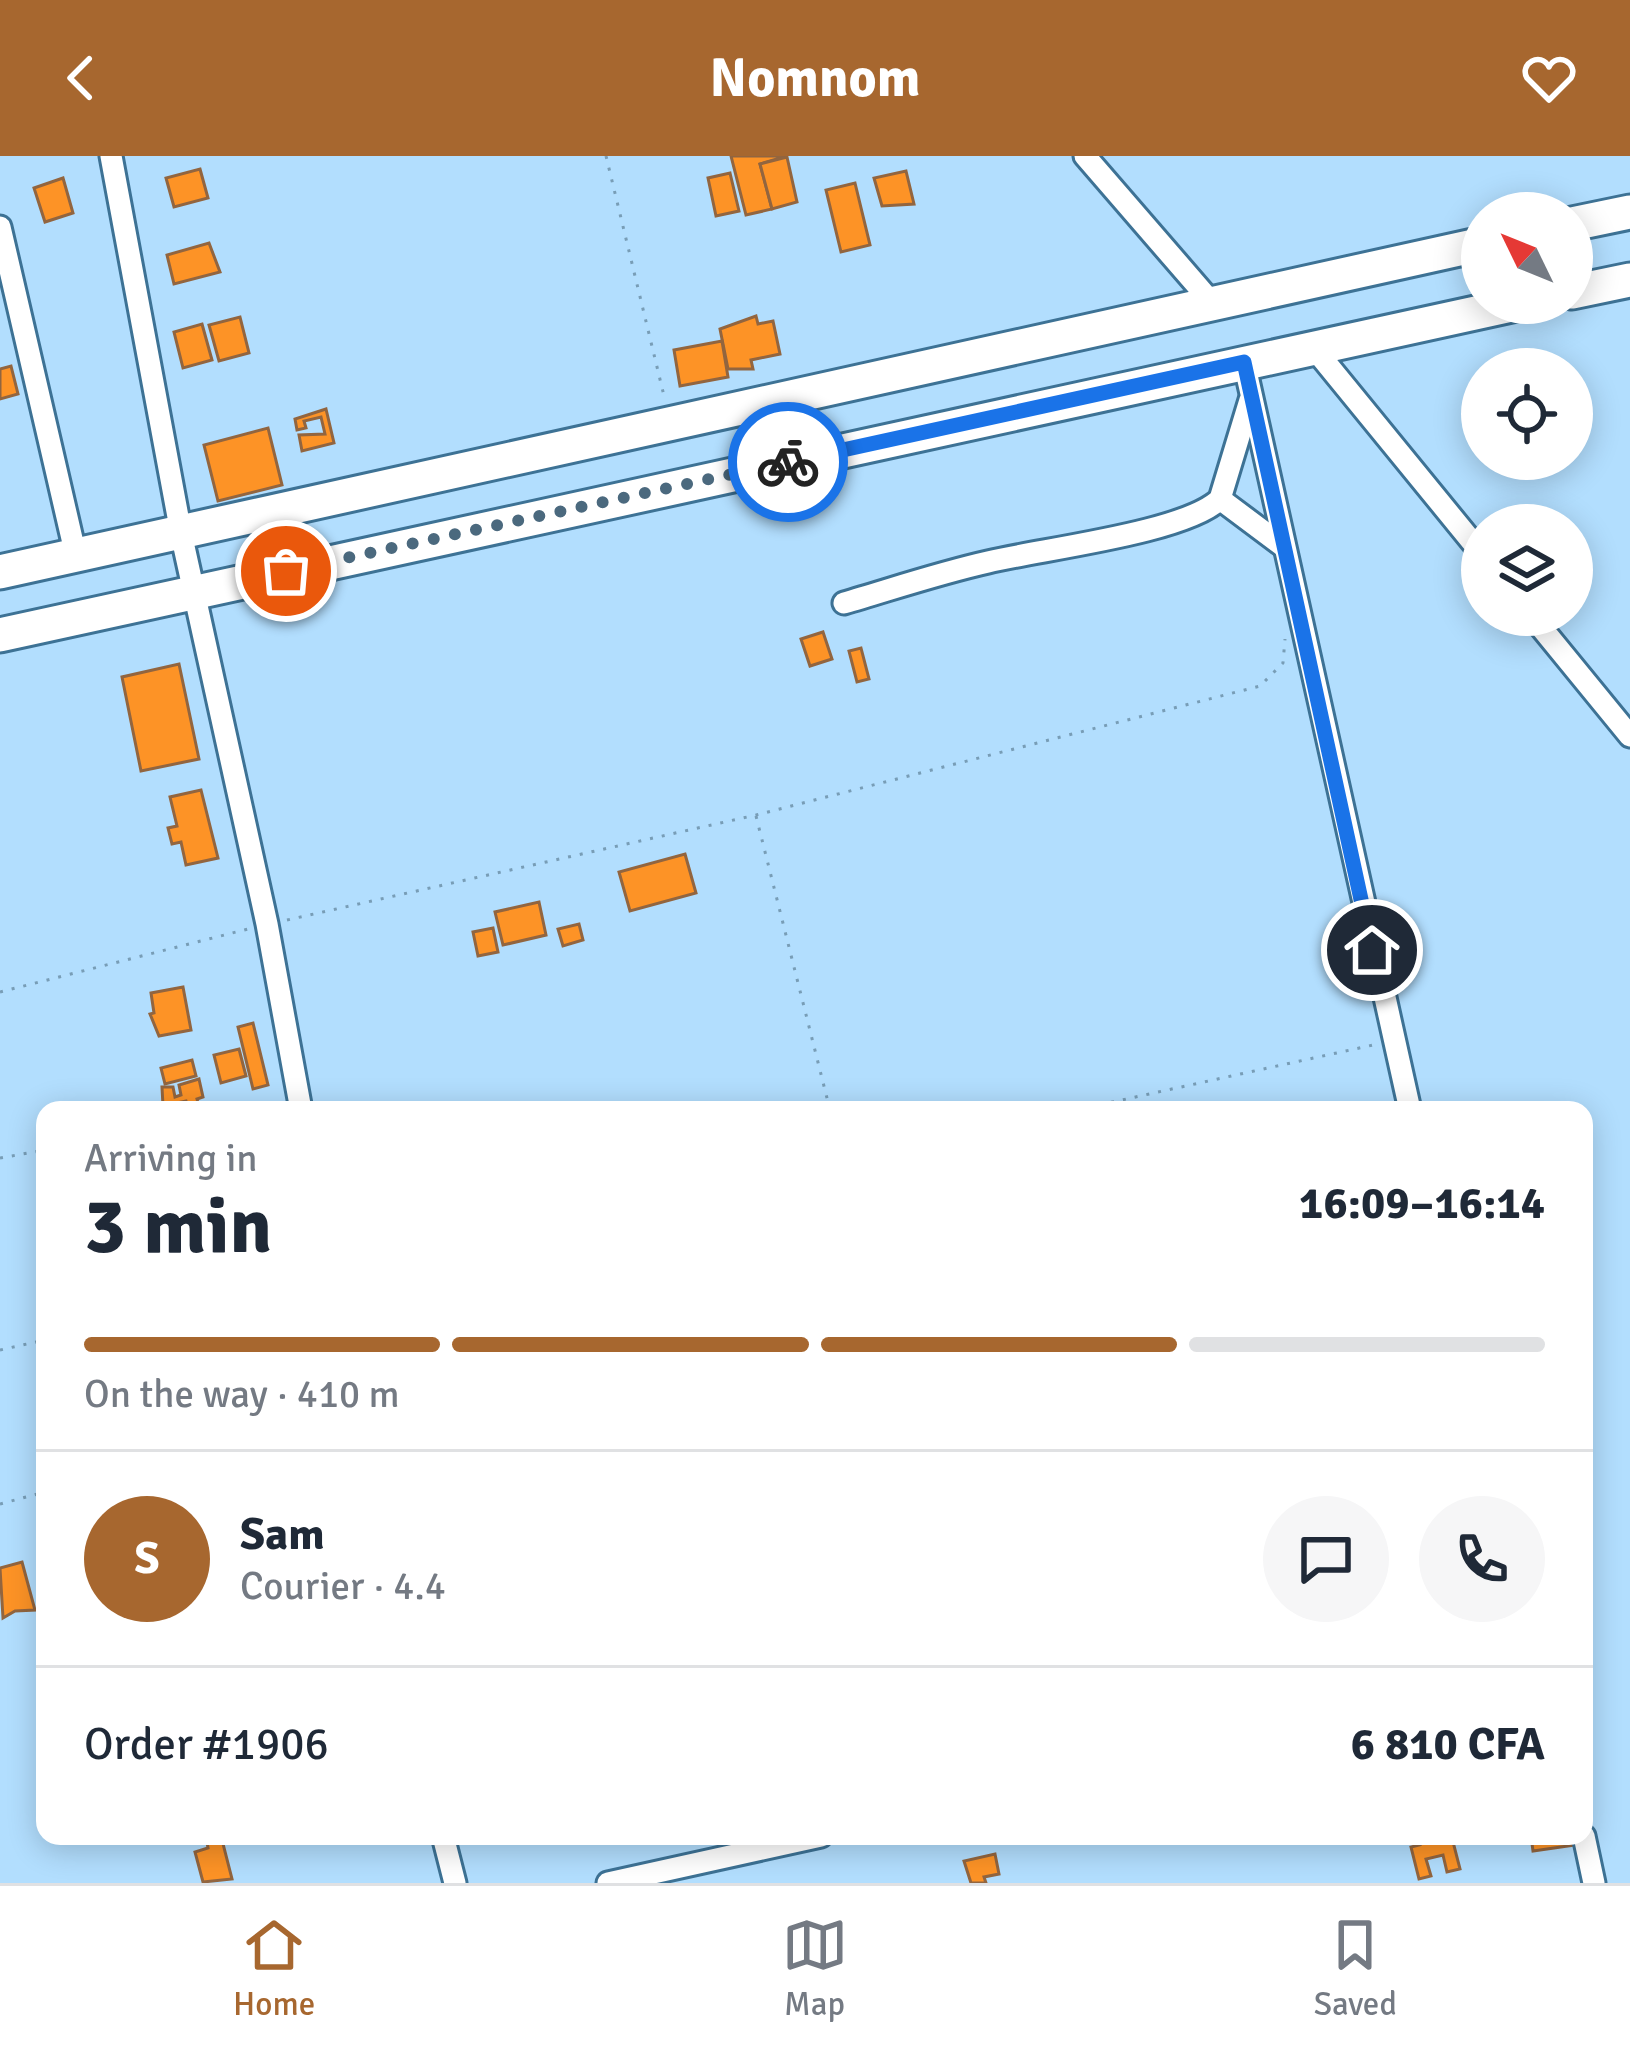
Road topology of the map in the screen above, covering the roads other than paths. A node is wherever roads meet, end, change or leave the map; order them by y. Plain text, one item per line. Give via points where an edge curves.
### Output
1 (110, 156) edge
2 (1085, 156) edge
3 (1630, 212) edge
4 (1593, 220) edge
5 (0, 226) edge
6 (1461, 249) edge
7 (1630, 280) edge
8 (1593, 288) edge
9 (1213, 304) junction
10 (1461, 316) edge
11 (1313, 347) junction
12 (1244, 362) junction
13 (1250, 399) junction
14 (1220, 499) junction
15 (1461, 528) edge
16 (181, 533) junction
17 (1283, 546) junction
18 (76, 556) junction
19 (0, 572) edge
20 (195, 591) junction
21 (844, 603) dead end
22 (0, 634) edge
23 (1549, 636) edge
24 (1630, 736) edge
25 (300, 1101) edge
26 (1408, 1101) edge
27 (445, 1845) edge
28 (791, 1845) edge
29 (1585, 1845) edge
30 (695, 1874) edge
31 (455, 1883) edge
32 (608, 1883) edge
33 (1594, 1883) edge

1 - 16 street
2 - 9 street
3 - 4 highway
5 - 18 street
6 - 9 highway
7 - 8 highway
9 - 16 highway
10 - 11 highway
11 - 12 highway
11 - 15 street
12 - 13 street
12 - 20 highway
13 - 14 street
13 - 17 street
14 - 17 street
14 - 21 street via 1175,522
16 - 18 highway
16 - 20 street
17 - 26 street
18 - 19 highway
20 - 22 highway
20 - 25 street
23 - 24 street
27 - 31 street
28 - 30 street
29 - 33 street
30 - 32 street

